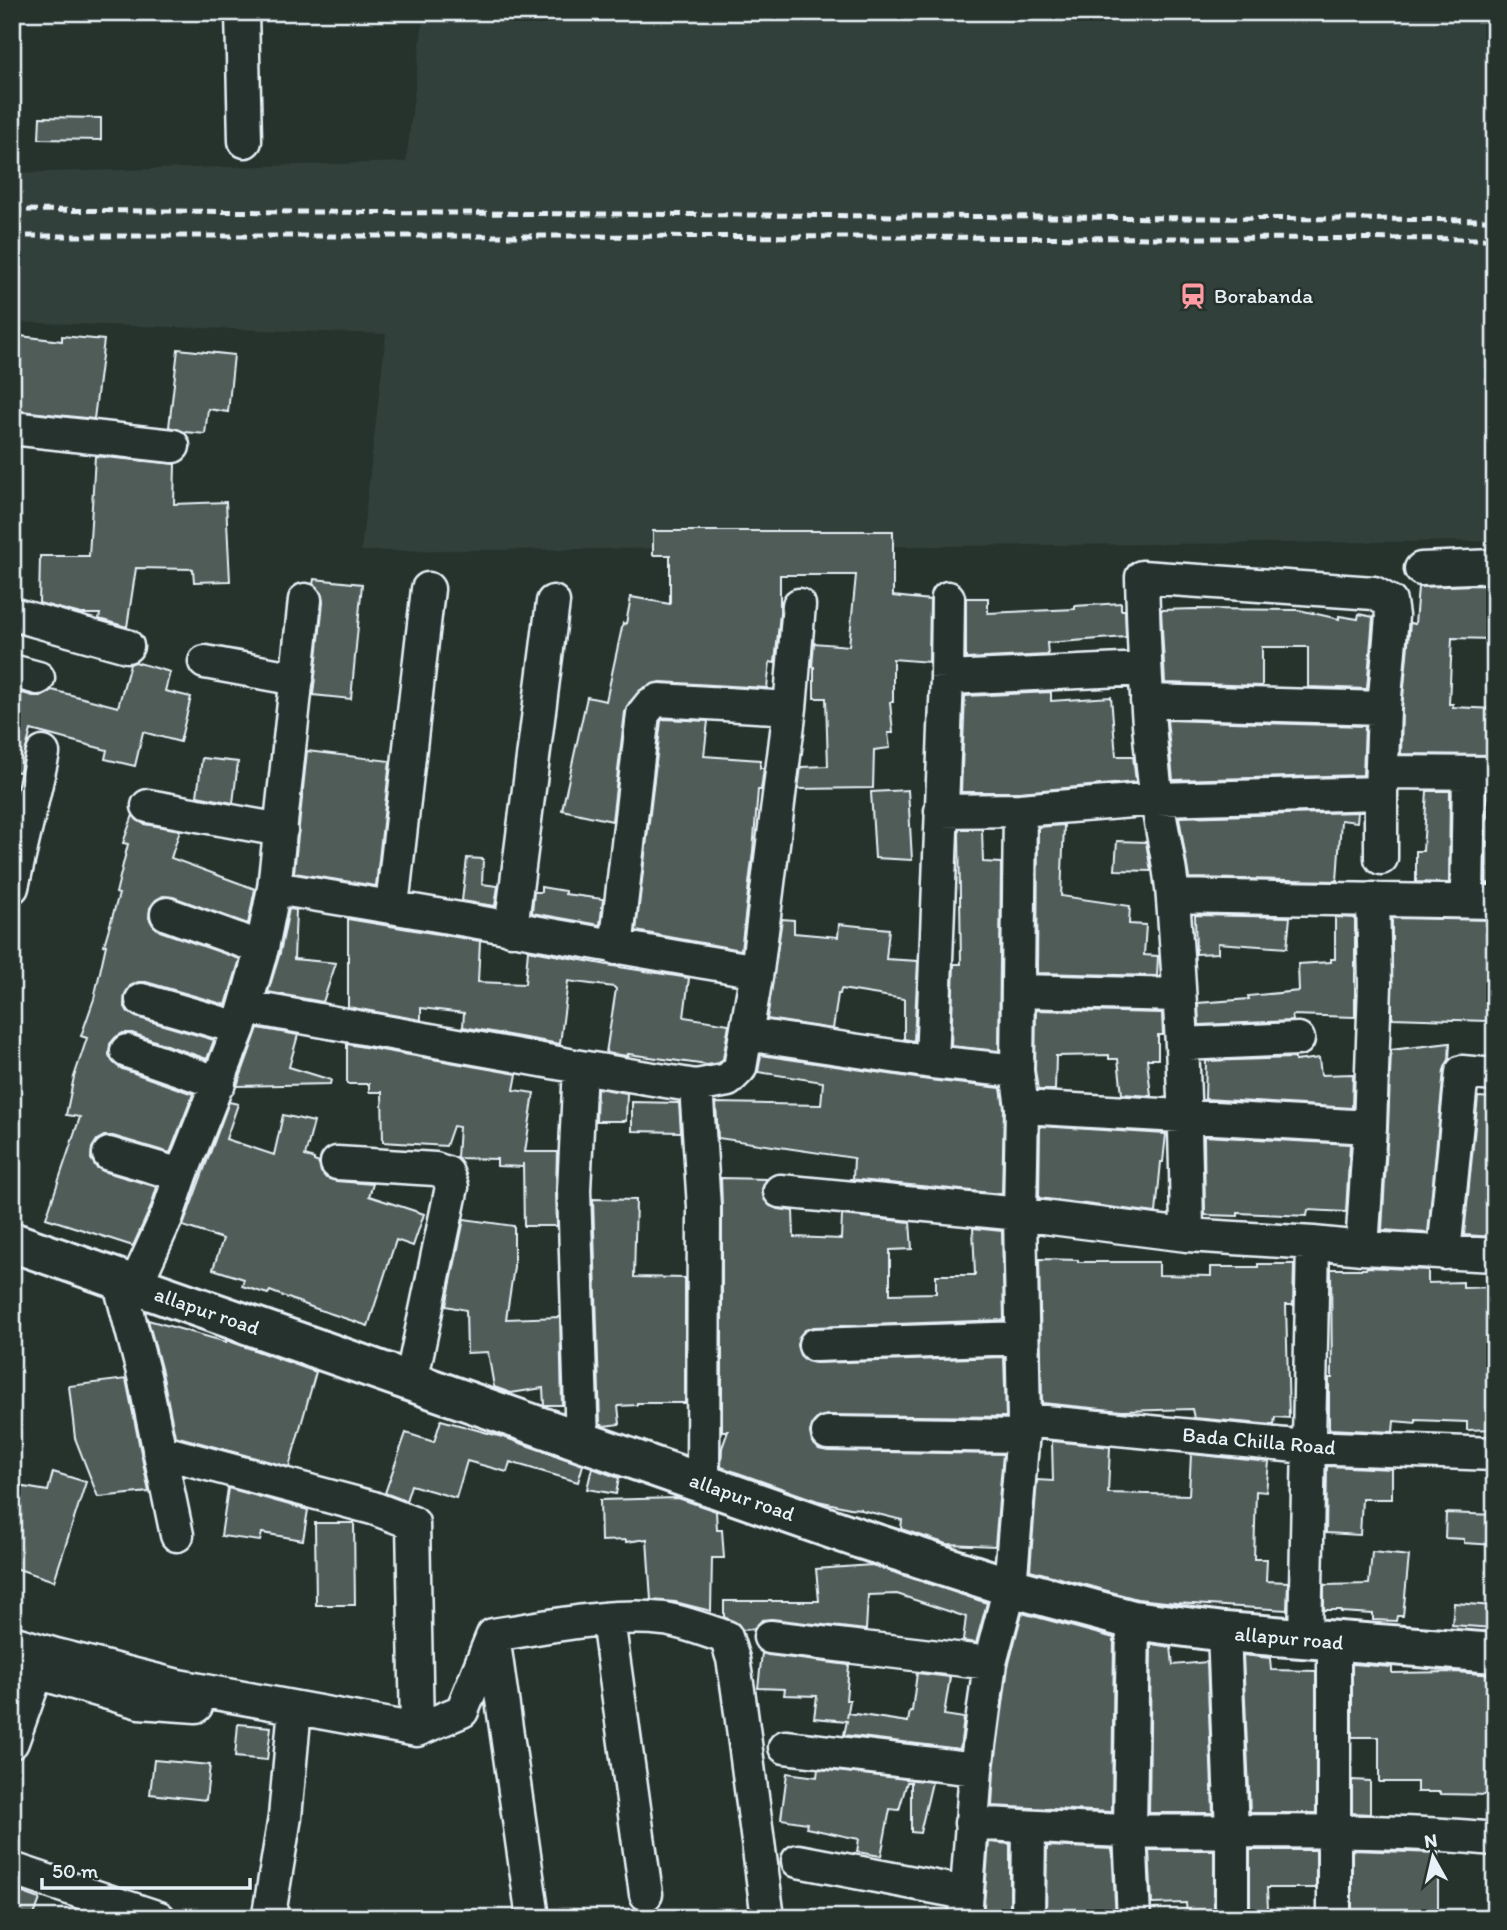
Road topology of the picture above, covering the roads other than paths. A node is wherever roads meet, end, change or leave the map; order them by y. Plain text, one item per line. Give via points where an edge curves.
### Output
1 (242, 12) edge
2 (245, 141) dead end
3 (12, 428) edge
4 (173, 446) dead end
5 (1495, 566) edge
6 (1421, 569) dead end
7 (428, 589) dead end
8 (948, 598) dead end
9 (305, 600) dead end
10 (553, 602) dead end
11 (799, 604) dead end
12 (12, 614) edge
13 (127, 646) dead end
14 (205, 662) dead end
15 (1145, 669) junction
16 (947, 678) junction
17 (297, 679) junction
18 (1147, 701) junction
19 (790, 708) junction
20 (1384, 708) junction
21 (43, 753) dead end
22 (1482, 774) edge
23 (1381, 783) junction
24 (1157, 799) junction
25 (148, 806) dead end
26 (1020, 810) junction
27 (941, 811) junction
28 (281, 830) junction
29 (1381, 858) dead end
30 (14, 872) edge
31 (274, 888) junction
32 (1173, 897) junction
33 (1373, 900) junction
34 (1481, 901) edge
35 (392, 906) junction
36 (167, 914) dead end
37 (511, 929) junction
38 (262, 948) junction
39 (616, 948) junction
40 (757, 971) junction
41 (1019, 992) junction
42 (1179, 995) junction
43 (142, 1000) dead end
44 (243, 1018) junction
45 (746, 1034) junction
46 (1298, 1040) dead end
47 (1182, 1044) junction
48 (127, 1051) dead end
49 (932, 1062) junction
50 (580, 1067) junction
51 (1017, 1070) junction
52 (1495, 1075) edge
53 (219, 1083) junction
54 (696, 1086) junction
55 (1022, 1107) junction
56 (1185, 1117) junction
57 (1370, 1127) junction
58 (108, 1154) dead end
59 (337, 1163) dead end
60 (181, 1175) junction
61 (780, 1191) dead end
62 (1020, 1214) junction
63 (1187, 1235) junction
64 (1313, 1243) junction
65 (14, 1248) edge
66 (1362, 1248) junction
67 (1444, 1253) junction
68 (1495, 1255) edge
69 (127, 1283) junction
70 (1021, 1338) junction
71 (816, 1345) dead end
72 (411, 1382) junction
73 (1023, 1428) junction
74 (828, 1433) dead end
75 (582, 1441) junction
76 (1307, 1447) junction
77 (159, 1451) junction
78 (1495, 1454) edge
79 (703, 1484) junction
80 (177, 1535) dead end
81 (1010, 1587) junction
82 (608, 1620) junction
83 (1133, 1620) junction
84 (1224, 1632) junction
85 (493, 1635) junction
86 (770, 1637) dead end
87 (1319, 1640) junction
88 (12, 1642) edge
89 (1495, 1653) edge
90 (990, 1663) junction
91 (24, 1669) edge
92 (295, 1708) junction
93 (417, 1730) junction
94 (12, 1742) edge
95 (785, 1747) dead end
96 (976, 1769) junction
97 (971, 1823) junction
98 (1029, 1827) junction
99 (1129, 1831) junction
100 (1232, 1831) junction
101 (1333, 1832) junction
102 (1495, 1839) edge
103 (798, 1861) dead end
104 (12, 1869) edge
105 (646, 1894) dead end
106 (966, 1905) edge
107 (269, 1914) dead end
108 (159, 1918) edge
109 (533, 1918) edge
110 (768, 1918) edge
111 (1028, 1918) edge
112 (1134, 1918) edge
113 (1233, 1918) edge
114 (1334, 1918) edge

1 - 2 street
3 - 4 street
5 - 6 street
7 - 35 street
8 - 16 street
9 - 17 street
10 - 37 street
11 - 19 street
12 - 13 street
14 - 17 street
15 - 16 street
15 - 18 street
15 - 20 street via 1142,577 1374,593 1390,602 1392,616
16 - 27 street
17 - 28 street
18 - 20 street
18 - 24 street
19 - 39 street via 659,700 643,714
19 - 40 street
20 - 23 street
21 - 30 street
22 - 23 street
22 - 34 street
23 - 24 street
23 - 29 street
24 - 26 street
24 - 32 street
25 - 28 street
26 - 27 street
26 - 41 street
27 - 49 street
28 - 31 street
31 - 35 street
31 - 38 street
32 - 33 street
32 - 42 street
33 - 34 street
33 - 57 street
35 - 37 street
36 - 38 street
37 - 39 street
38 - 44 street
39 - 40 street
40 - 45 street
41 - 42 street
41 - 51 street
42 - 47 street
43 - 44 street
44 - 50 street
44 - 53 street
45 - 49 street
45 - 54 street via 740,1068 729,1080
46 - 47 street
47 - 56 street
48 - 53 street
49 - 51 street
50 - 54 street
50 - 75 street via 574,1190
51 - 55 street
52 - 67 street via 1462,1072
53 - 60 street
54 - 79 street via 704,1207
55 - 56 street
55 - 62 street
56 - 57 street
56 - 63 street
57 - 66 street
58 - 60 street
59 - 72 street via 447,1173 452,1188
60 - 69 street via 167,1216
61 - 62 street
62 - 63 street
62 - 70 street
63 - 64 street
64 - 66 street
64 - 76 street
65 - 69 main road, allapur road
66 - 67 street
67 - 68 street
69 - 72 main road, allapur road
69 - 77 street
70 - 71 street
70 - 73 street
72 - 75 main road, allapur road
73 - 74 street, Bada Chilla Road
73 - 76 street, Bada Chilla Road
73 - 81 street
75 - 79 main road, allapur road
76 - 78 street, Bada Chilla Road
76 - 87 street
77 - 80 street
77 - 93 street via 373,1508 413,1523
79 - 81 main road, allapur road
81 - 83 main road, allapur road
81 - 90 street
82 - 85 street
82 - 105 street
82 - 110 street via 668,1620 726,1637 738,1690
83 - 84 main road, allapur road
83 - 99 street
84 - 87 main road, allapur road
84 - 100 street
85 - 93 street via 462,1711
85 - 109 street
86 - 90 street
87 - 89 main road, allapur road
87 - 101 street
88 - 92 street via 178,1686
90 - 96 street
91 - 92 street via 139,1702 266,1711
91 - 94 street
92 - 93 street
92 - 107 street via 285,1817
95 - 96 street
96 - 97 street
97 - 98 street
97 - 106 street
98 - 99 street
98 - 111 street
99 - 100 street
99 - 112 street
100 - 101 street
100 - 113 street
101 - 102 street
101 - 114 street
103 - 106 street
104 - 108 street

